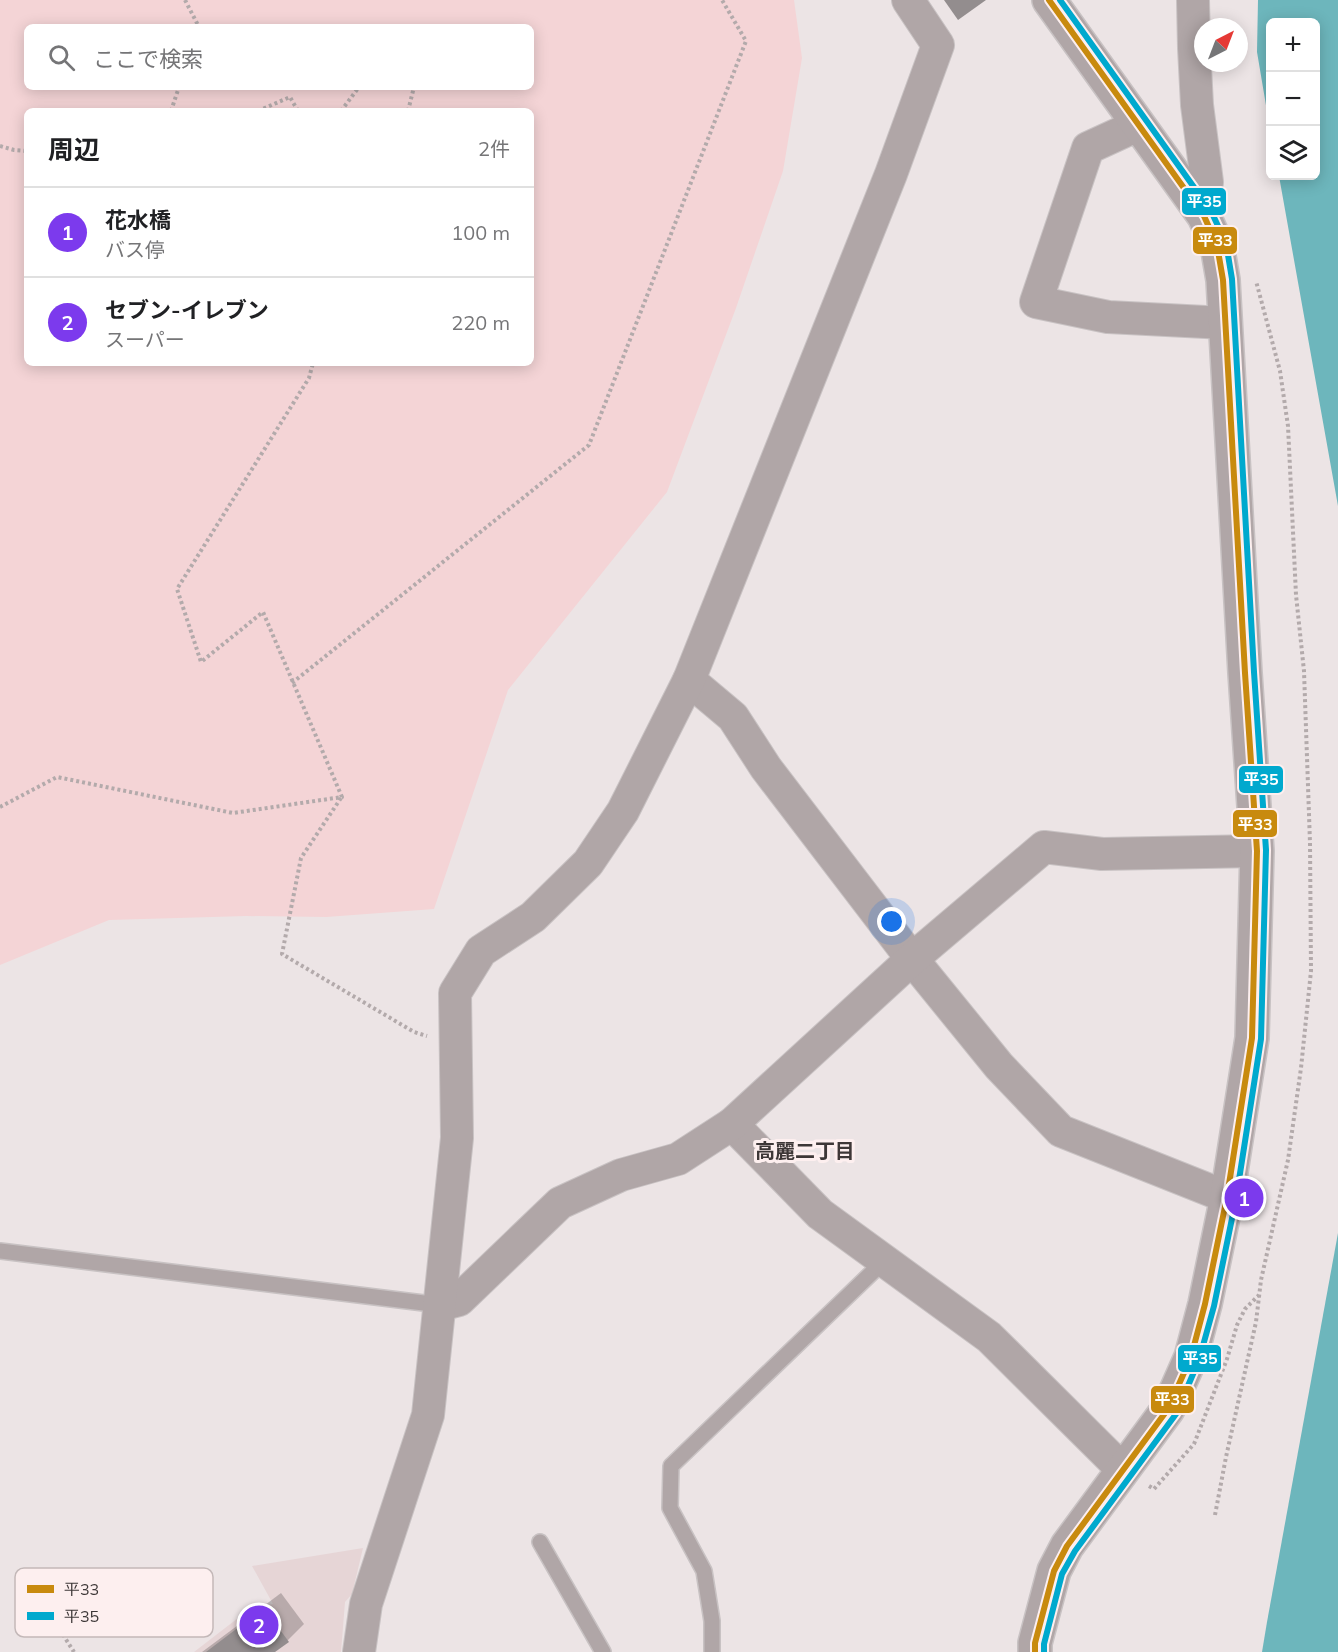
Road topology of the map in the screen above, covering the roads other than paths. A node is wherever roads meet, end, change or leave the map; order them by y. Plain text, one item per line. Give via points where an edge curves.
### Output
1 (908, 0) edge
2 (1049, 0) edge
3 (1193, 0) edge
4 (1138, 124) junction
5 (1204, 216) junction
6 (1225, 323) junction
7 (689, 680) junction
8 (1257, 851) junction
9 (912, 959) junction
10 (732, 1124) junction
11 (1227, 1197) junction
12 (0, 1251) edge
13 (884, 1261) junction
14 (440, 1305) junction
15 (1123, 1470) junction
16 (540, 1542) dead end
17 (359, 1652) edge
18 (603, 1652) edge
19 (712, 1652) edge
20 (1035, 1652) edge

1 - 7 street via 938,45 887,185
2 - 4 street
3 - 5 street via 1197,105 1207,182
4 - 5 street
4 - 6 street via 1088,148 1036,302 1108,317
5 - 6 street via 1221,263
6 - 8 street
7 - 9 street via 733,717 766,768
7 - 14 street via 623,811 588,863 533,917 481,951 455,993 457,1138
8 - 9 street via 1102,854 1044,847
8 - 11 street via 1252,1038
9 - 10 street
9 - 11 street via 999,1066 1061,1131
10 - 13 street via 820,1214
10 - 14 street via 678,1158 621,1175 560,1203 459,1300
11 - 15 street via 1191,1357 1168,1409
12 - 14 lane
13 - 15 street via 989,1337
13 - 19 lane via 671,1466 670,1508 704,1571 712,1621
14 - 17 street via 428,1415 366,1604
15 - 20 street via 1066,1546 1054,1571
16 - 18 lane

